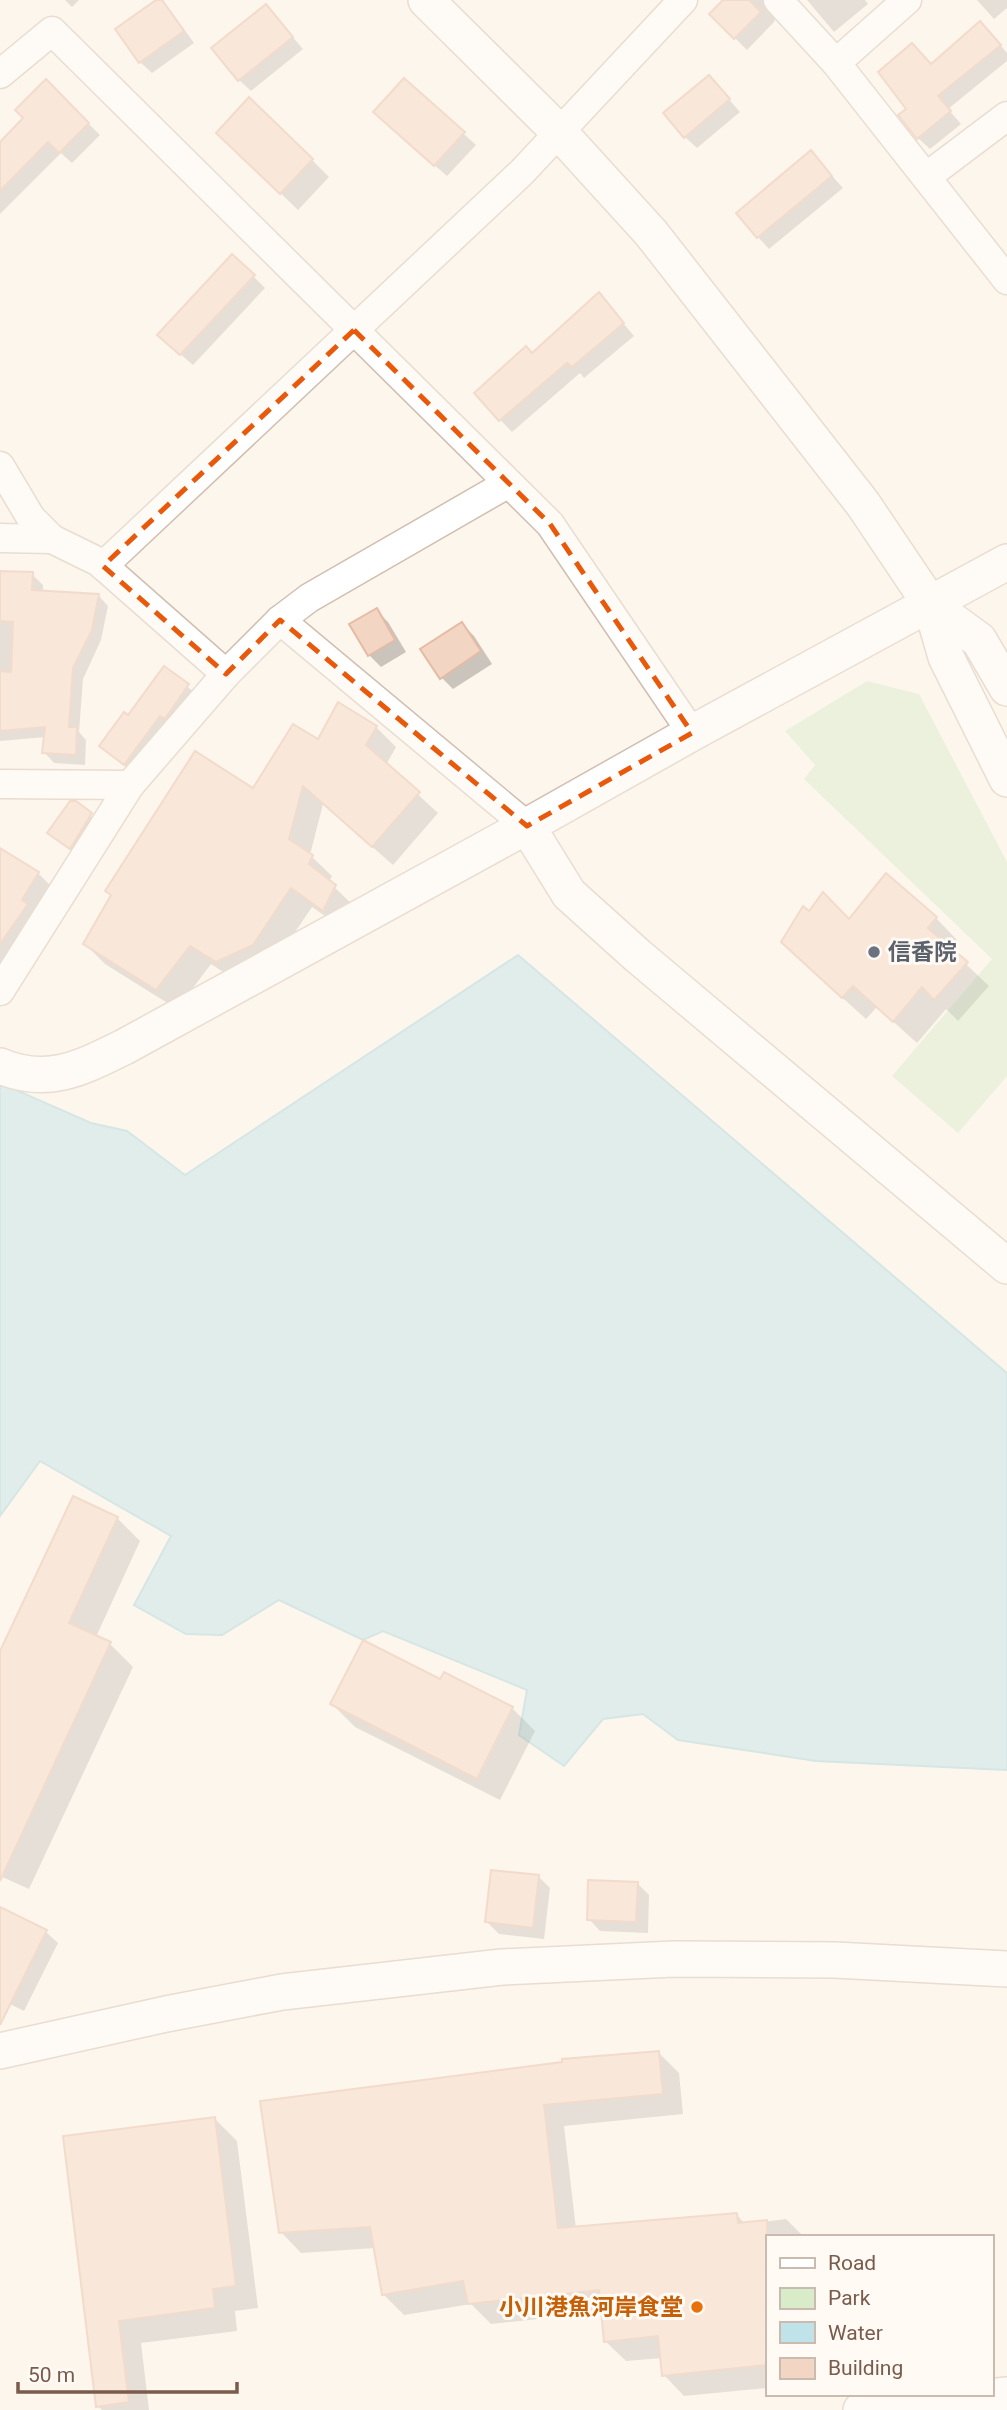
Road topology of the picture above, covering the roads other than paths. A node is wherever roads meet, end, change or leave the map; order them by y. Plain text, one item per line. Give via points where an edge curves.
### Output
1 (426, 0) edge
2 (683, 0) edge
3 (778, 0) edge
4 (907, 0) edge
5 (836, 63) junction
6 (0, 74) edge
7 (1007, 116) edge
8 (560, 133) junction
9 (926, 177) junction
10 (1007, 280) edge
11 (354, 330) junction
12 (0, 466) edge
13 (507, 484) junction
14 (0, 538) edge
15 (52, 538) junction
16 (1007, 562) edge
17 (103, 566) junction
18 (931, 604) junction
19 (280, 620) junction
20 (226, 674) junction
21 (1007, 688) edge
22 (692, 733) junction
23 (1007, 779) edge
24 (0, 784) edge
25 (130, 785) junction
26 (527, 826) junction
27 (0, 991) edge
28 (0, 1066) edge
29 (1007, 1266) edge
30 (1007, 1969) edge
31 (0, 2051) edge
32 (1007, 2395) edge
33 (861, 2410) edge

1 - 8 street
2 - 8 street
3 - 5 street
4 - 5 street
5 - 9 street
6 - 11 street via 52,31
7 - 9 street
8 - 11 street
8 - 18 street via 651,233 863,504
9 - 10 street
11 - 13 street
11 - 17 street
12 - 15 street via 31,518
13 - 19 street via 309,598
13 - 22 street via 550,524
14 - 15 street
15 - 17 street
16 - 18 street
17 - 20 street
18 - 21 street via 979,639
18 - 22 street
18 - 23 street via 946,657
19 - 20 street
19 - 26 street
20 - 25 street
22 - 26 street
24 - 25 street
25 - 27 street
26 - 28 street via 79,1068 37,1075
26 - 29 street via 569,894
30 - 31 street via 835,1960 674,1959 502,1967 282,1993
32 - 33 street

